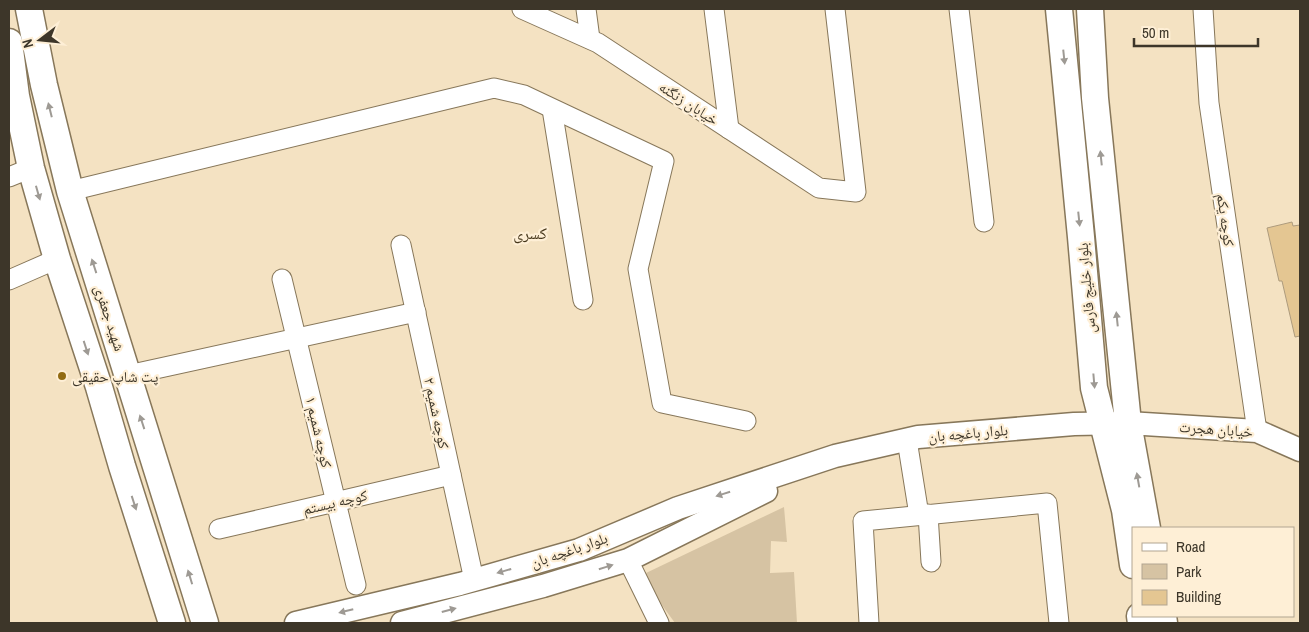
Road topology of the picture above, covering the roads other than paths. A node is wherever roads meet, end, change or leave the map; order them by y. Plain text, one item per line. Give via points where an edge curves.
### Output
1 (30, 9) edge
2 (522, 9) edge
3 (586, 9) edge
4 (714, 9) edge
5 (835, 9) edge
6 (960, 9) edge
7 (1059, 9) edge
8 (1090, 9) edge
9 (1203, 9) edge
10 (590, 39) junction
11 (9, 42) edge
12 (13, 98) edge
13 (552, 109) junction
14 (729, 129) junction
15 (20, 172) edge
16 (70, 191) junction
17 (984, 222) dead end
18 (402, 245) dead end
19 (57, 259) junction
20 (282, 279) dead end
21 (9, 280) edge
22 (583, 300) dead end
23 (416, 312) junction
24 (297, 339) junction
25 (128, 375) junction
26 (746, 421) dead end
27 (1115, 423) junction
28 (1257, 431) junction
29 (907, 440) junction
30 (1300, 450) edge
31 (835, 456) junction
32 (451, 475) junction
33 (336, 502) junction
34 (923, 515) junction
35 (1147, 527) edge
36 (219, 529) dead end
37 (1132, 558) edge
38 (628, 560) junction
39 (931, 562) dead end
40 (474, 580) junction
41 (356, 585) dead end
42 (172, 623) edge
43 (205, 623) edge
44 (296, 623) edge
45 (402, 623) edge
46 (659, 623) edge
47 (869, 623) edge
48 (1059, 623) edge

16 -> 1 main road, شهید جعفری via 44,85
2 - 10 street, خیابان زنگنه
3 - 10 street
4 - 14 street
5 - 14 street, خیابان زنگنه via 856,192 818,188
6 - 17 street
7 -> 27 main road, بلوار خلیج فارس via 1094,388
27 -> 8 main road, بلوار خلیج فارس
9 - 28 street, کوچه یکم via 1209,103
10 - 14 street, خیابان زنگنه
11 - 12 main road
12 - 15 main road
13 - 16 street via 524,95 494,88
13 - 22 street
13 - 26 street via 664,161 638,268 662,403
15 -> 19 main road
25 -> 16 main road, شهید جعفری
18 - 23 street, کوچه شمیم ۲
19 - 21 street
19 -> 42 main road
20 - 24 street, کوچه شمیم ۱
23 - 24 street
23 - 32 street, کوچه شمیم ۲
24 - 25 street
24 - 33 street, کوچه شمیم ۱
43 -> 25 main road, شهید جعفری
27 - 28 street, خیابان هجرت
27 - 29 street, بلوار باغچه بان via 1054,425
35 -> 27 main road, بلوار خلیج فارس
27 - 37 main road, بلوار خلیج فارس
28 - 30 street, خیابان هجرت
29 - 31 street, بلوار باغچه بان
29 - 34 street
31 - 38 street, بلوار باغچه بان
31 -> 40 street, بلوار باغچه بان via 678,508 578,550
32 - 33 street, کوچه بیستم
32 - 40 street, کوچه شمیم ۲
33 - 36 street, کوچه بیستم
33 - 41 street, کوچه شمیم ۱
34 - 39 street
34 - 47 street via 863,521
34 - 48 street via 1047,503
45 -> 38 street, بلوار باغچه بان
38 - 46 street
40 -> 44 street, بلوار باغچه بان

